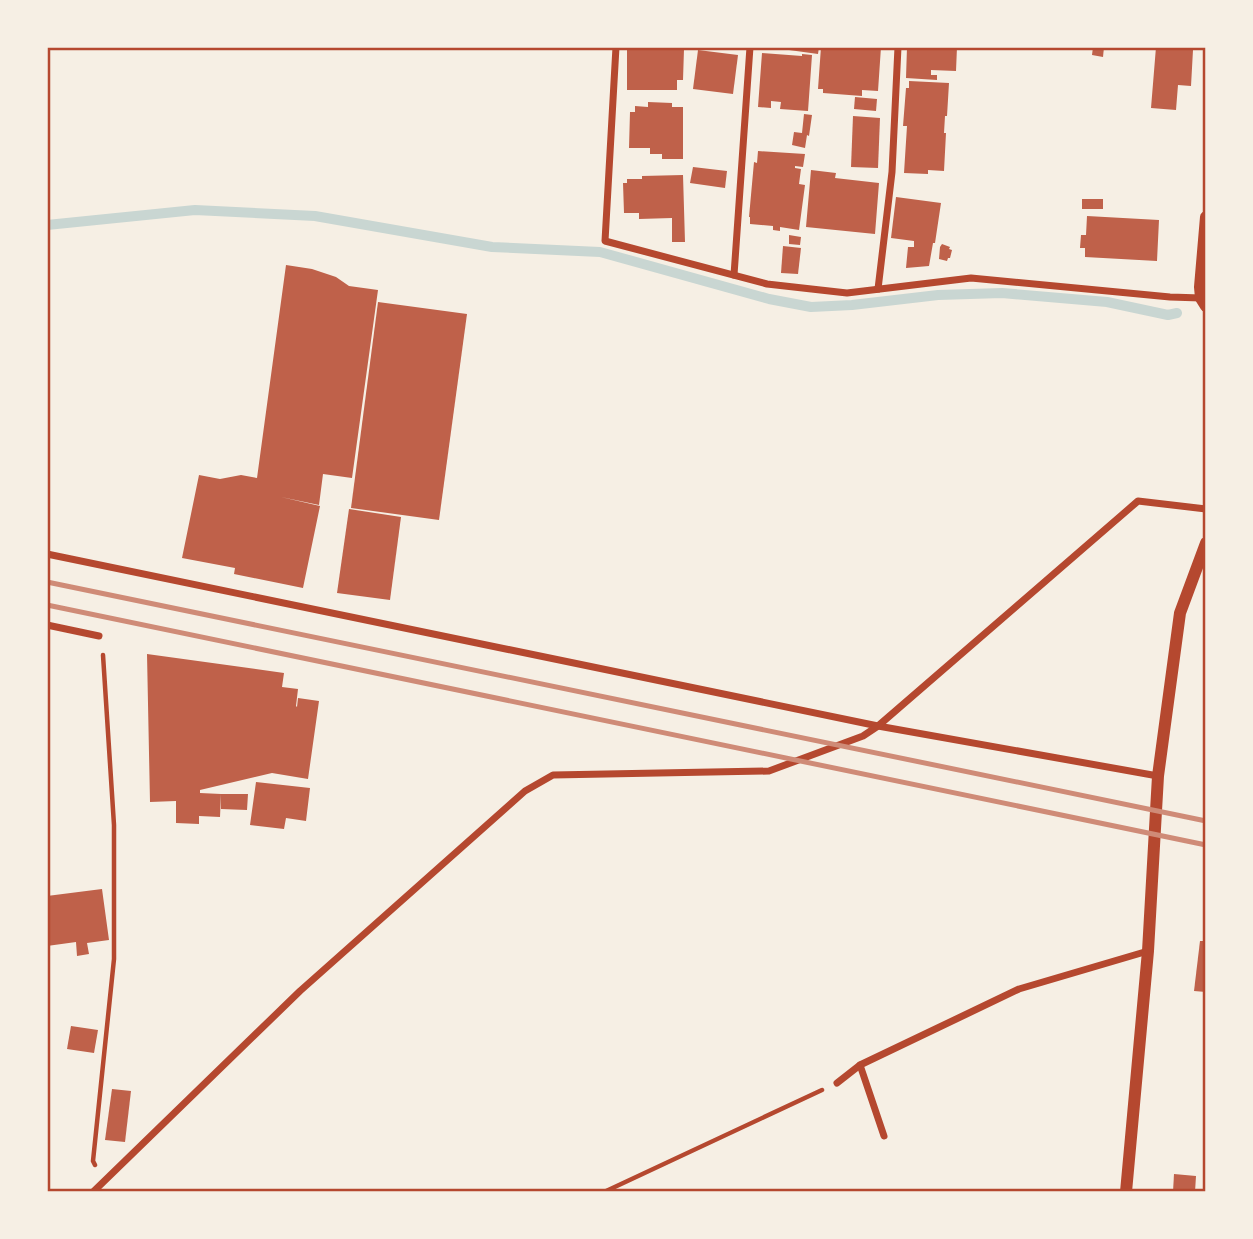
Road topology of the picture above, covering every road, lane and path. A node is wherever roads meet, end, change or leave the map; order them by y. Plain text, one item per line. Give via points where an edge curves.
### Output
1 (616, 47) edge
2 (750, 47) edge
3 (898, 47) edge
4 (1206, 217) edge
5 (734, 275) junction
6 (878, 289) junction
7 (1203, 302) edge
8 (1206, 509) edge
9 (1206, 542) edge
10 (47, 554) edge
11 (47, 625) edge
12 (99, 636) joint
13 (878, 726) junction
14 (1158, 776) junction
15 (1148, 951) junction
16 (860, 1065) junction
17 (837, 1083) joint
18 (884, 1136) dead end
19 (105, 1181) junction
20 (93, 1192) edge
21 (604, 1192) edge
22 (1126, 1192) edge

1 - 5 street via 605,241
2 - 5 street
3 - 6 street via 892,172
4 - 7 street via 1200,287
5 - 6 street via 767,284 847,293
6 - 7 street via 971,278
8 - 13 street via 1138,501
9 - 14 street via 1180,614
10 - 13 street
11 - 12 street
12 - 19 path via 104,657 115,877 114,959 93,1161
13 - 14 street
13 - 19 street via 863,736 769,771 553,775 525,791 300,992
14 - 15 street
15 - 16 street via 1019,989
15 - 22 street
16 - 17 street
16 - 18 street
17 - 21 path
19 - 20 street

